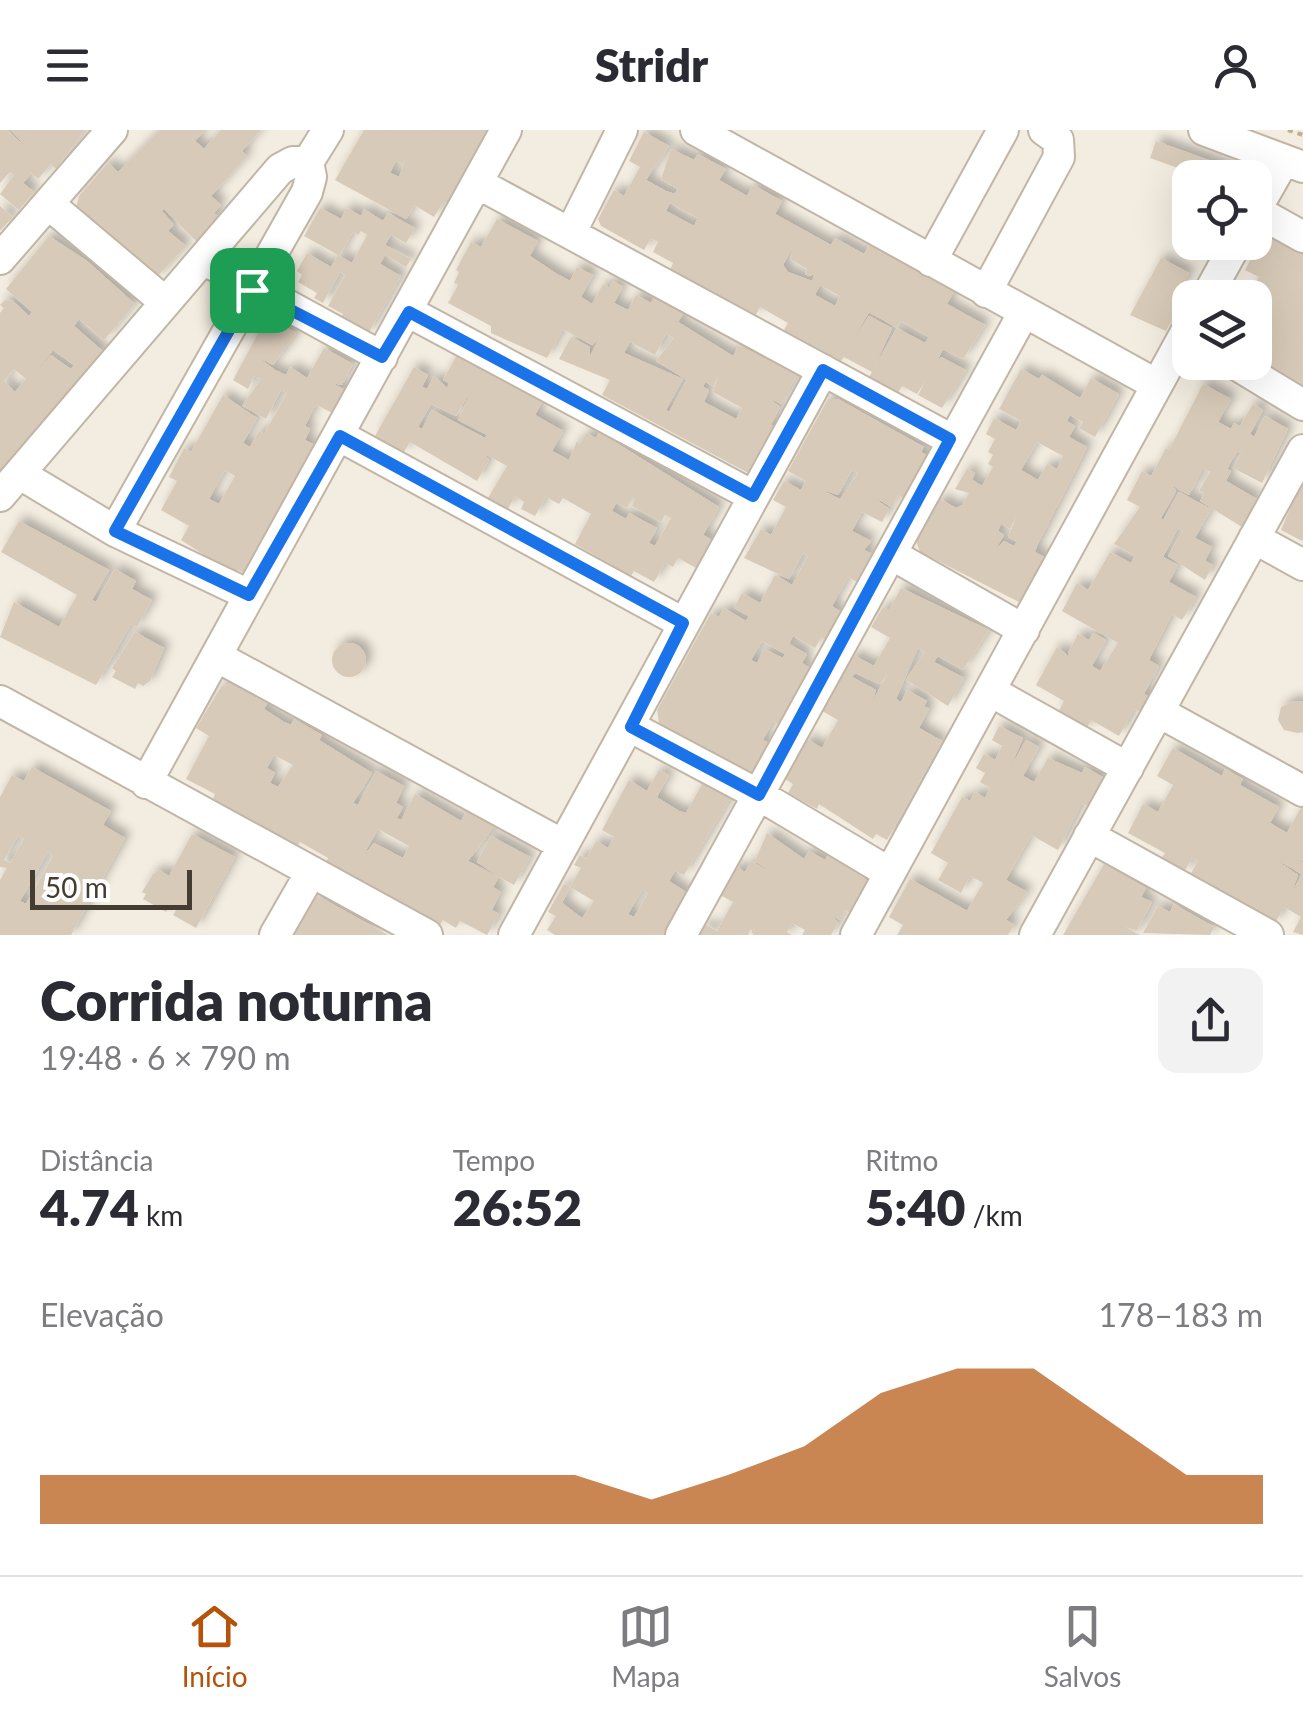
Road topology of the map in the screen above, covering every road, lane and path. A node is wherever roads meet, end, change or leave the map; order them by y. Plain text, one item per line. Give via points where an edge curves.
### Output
1 (112, 130) edge
2 (328, 130) edge
3 (506, 130) edge
4 (622, 130) edge
5 (696, 130) edge
6 (1003, 130) edge
7 (1044, 130) edge
8 (1204, 130) edge
9 (1288, 130) edge
10 (1303, 136) edge
11 (308, 162) junction
12 (1293, 164) edge
13 (479, 184) junction
14 (1272, 190) edge
15 (51, 206) junction
16 (1272, 220) edge
17 (571, 232) junction
18 (1303, 237) edge
19 (0, 259) edge
20 (202, 259) junction
21 (931, 261) junction
22 (252, 290) junction
23 (986, 292) junction
24 (166, 302) junction
25 (409, 312) junction
26 (1023, 314) junction
27 (382, 357) junction
28 (1172, 360) edge
29 (823, 370) junction
30 (1262, 380) edge
31 (1158, 385) junction
32 (1303, 405) edge
33 (340, 436) junction
34 (950, 439) junction
35 (1303, 450) edge
36 (10, 485) edge
37 (753, 496) junction
38 (115, 531) junction
39 (1254, 538) junction
40 (891, 554) junction
41 (1303, 565) edge
42 (249, 595) junction
43 (683, 623) junction
44 (1024, 630) junction
45 (216, 656) junction
46 (992, 692) junction
47 (0, 701) edge
48 (1159, 712) junction
49 (631, 727) junction
50 (1128, 768) junction
51 (146, 783) junction
52 (1303, 791) edge
53 (759, 795) junction
54 (1089, 836) junction
55 (563, 845) junction
56 (888, 872) junction
57 (310, 874) junction
58 (860, 934) edge
59 (275, 935) edge
60 (427, 935) edge
61 (514, 935) edge
62 (681, 935) edge
63 (1035, 935) edge
64 (1268, 935) edge

1 - 15 street
2 - 11 street
3 - 13 street
4 - 17 street
5 - 21 street
6 - 21 street
7 - 23 street via 1058,140 1058,157
8 - 12 street
9 - 10 path
11 - 20 street via 280,169
11 - 22 street via 307,192
12 - 14 street
13 - 17 street
13 - 25 street
15 - 19 street
15 - 24 street
16 - 18 street
17 - 29 street
20 - 22 street
20 - 24 street
21 - 23 street
22 - 27 street
22 - 38 street
23 - 26 street
24 - 36 street
25 - 27 street
25 - 37 street
26 - 31 street
26 - 34 street
27 - 33 street
28 - 31 street
29 - 34 street
29 - 37 street
30 - 32 street
31 - 44 street
33 - 42 street
33 - 43 street
34 - 40 street
35 - 39 street
36 - 38 street
37 - 43 street
38 - 42 street
39 - 41 street
39 - 48 street
40 - 44 street
40 - 53 street
42 - 45 street
43 - 49 street
44 - 46 street
45 - 51 street
45 - 55 street
46 - 50 street
46 - 56 street
47 - 51 street
48 - 50 street
48 - 52 street
49 - 53 street
49 - 55 street
50 - 54 street
51 - 57 street
53 - 56 street
53 - 62 street
54 - 63 street
54 - 64 street
55 - 61 street
56 - 58 street
57 - 59 street
57 - 60 street

